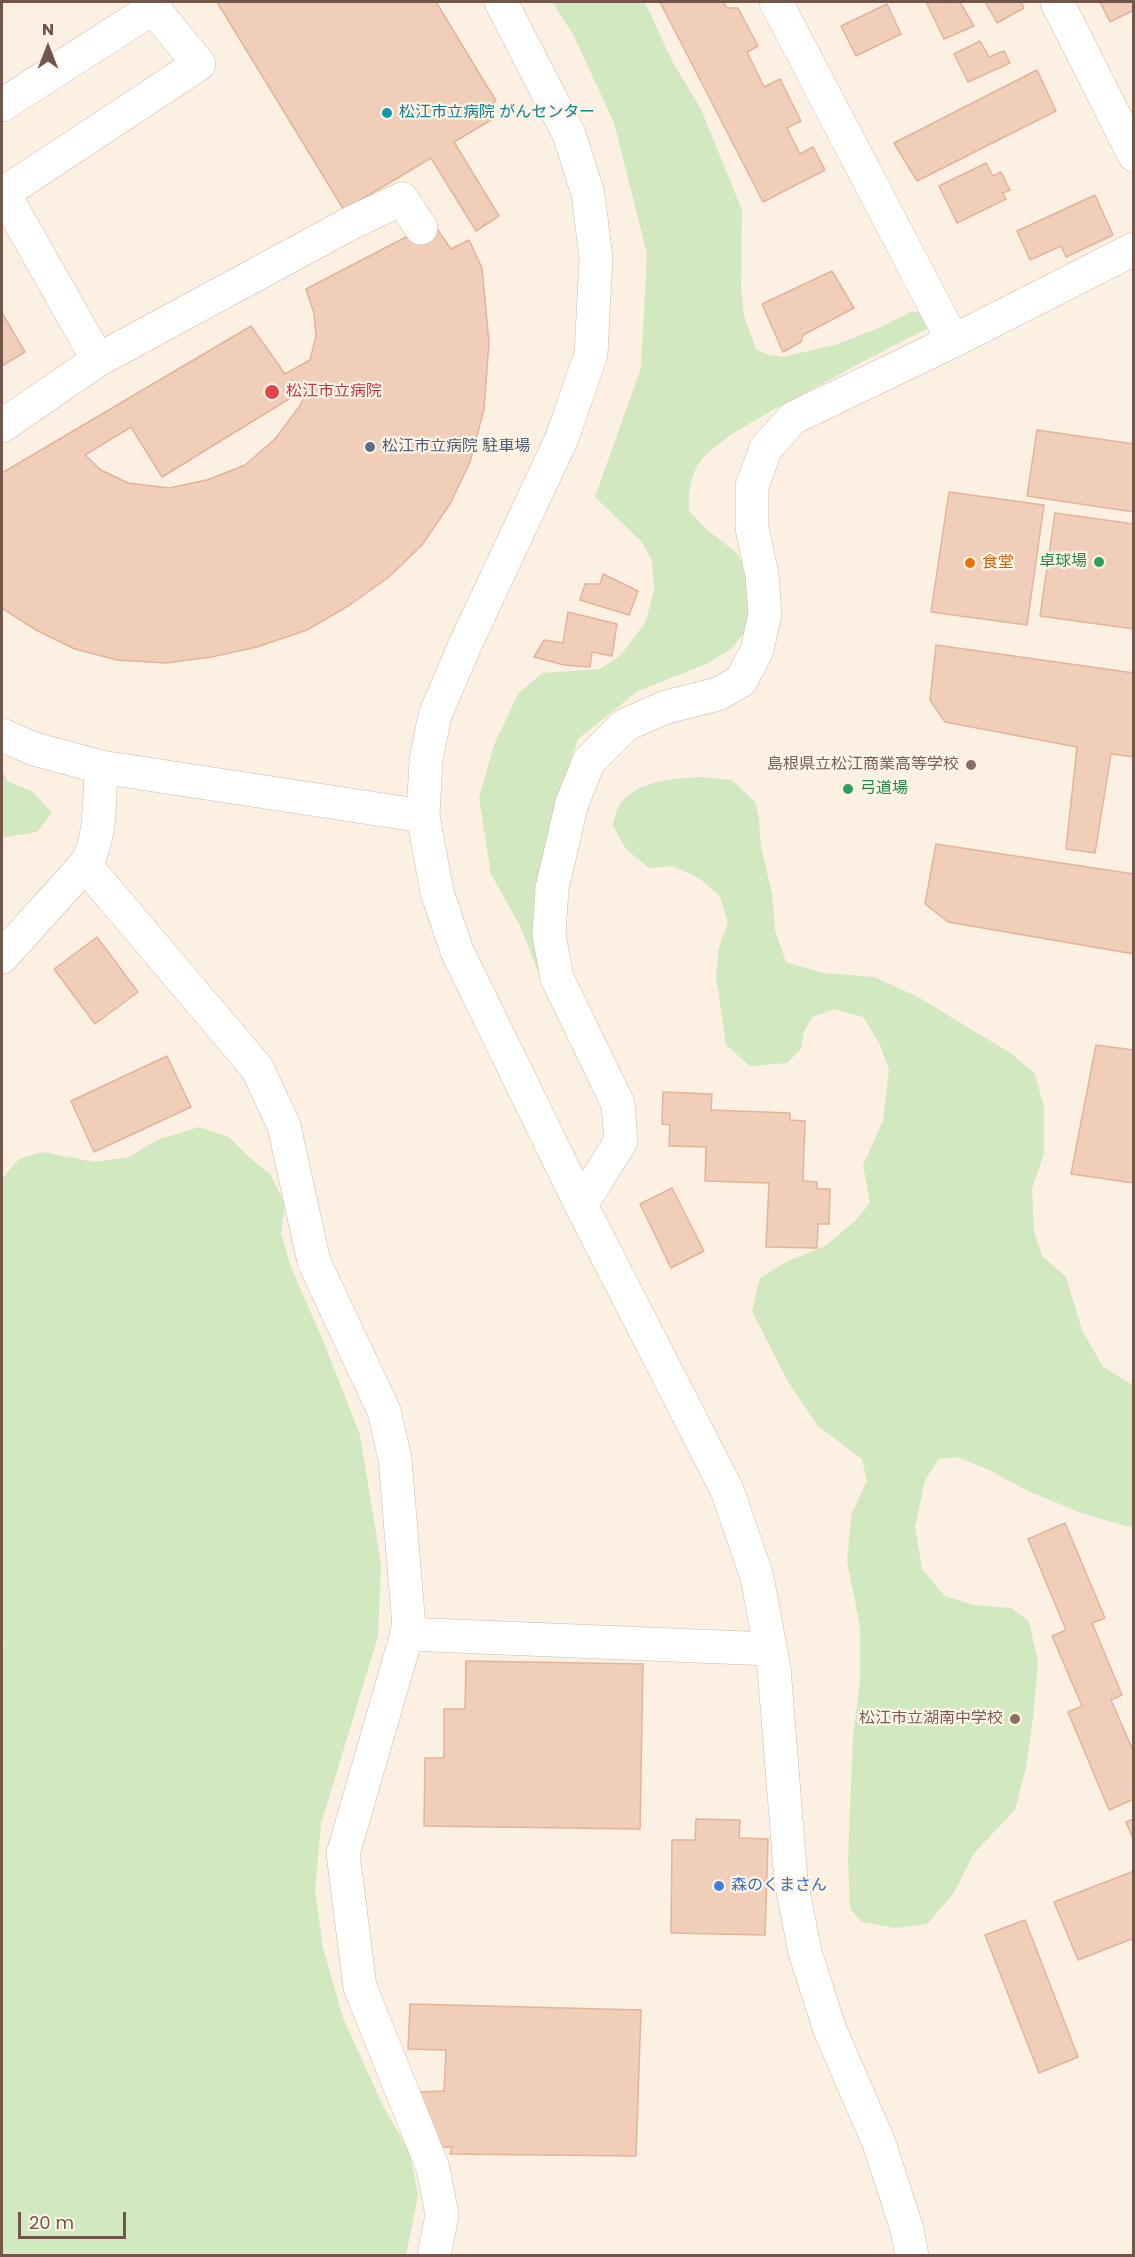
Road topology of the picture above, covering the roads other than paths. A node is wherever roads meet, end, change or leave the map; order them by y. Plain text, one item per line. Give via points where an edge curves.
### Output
1 (501, 2) edge
2 (776, 2) edge
3 (1058, 2) edge
4 (2, 105) edge
5 (1134, 155) edge
6 (3, 191) edge
7 (422, 228) dead end
8 (1134, 249) edge
9 (953, 341) junction
10 (98, 360) junction
11 (2, 426) edge
12 (2, 735) edge
13 (101, 767) junction
14 (423, 816) junction
15 (85, 865) junction
16 (2, 957) edge
17 (581, 1205) junction
18 (406, 1635) junction
19 (770, 1649) junction
20 (434, 2256) edge
21 (912, 2256) edge

1 - 14 street via 569,134 588,194 596,258 591,354 562,438 435,715 426,760
2 - 9 street
3 - 5 street
4 - 6 street via 153,8 199,64
6 - 10 street
7 - 10 street via 402,199
8 - 9 street
9 - 17 street via 793,418 766,448 752,486 752,528 765,614 757,650 741,681 718,694 666,707 626,725 589,761 572,803 552,888 549,935 558,978 618,1104 621,1141
10 - 11 street
12 - 13 street via 34,749
13 - 14 street
13 - 15 street via 96,841
14 - 17 street via 437,892 457,951
15 - 16 street
15 - 18 street via 257,1068 284,1126 314,1262 384,1411 395,1459 409,1627
17 - 19 street via 727,1490 757,1577
18 - 19 street
18 - 20 street via 343,1854 360,1987 433,2168 442,2216
19 - 21 street via 791,1881 804,1952 830,2030 879,2143

